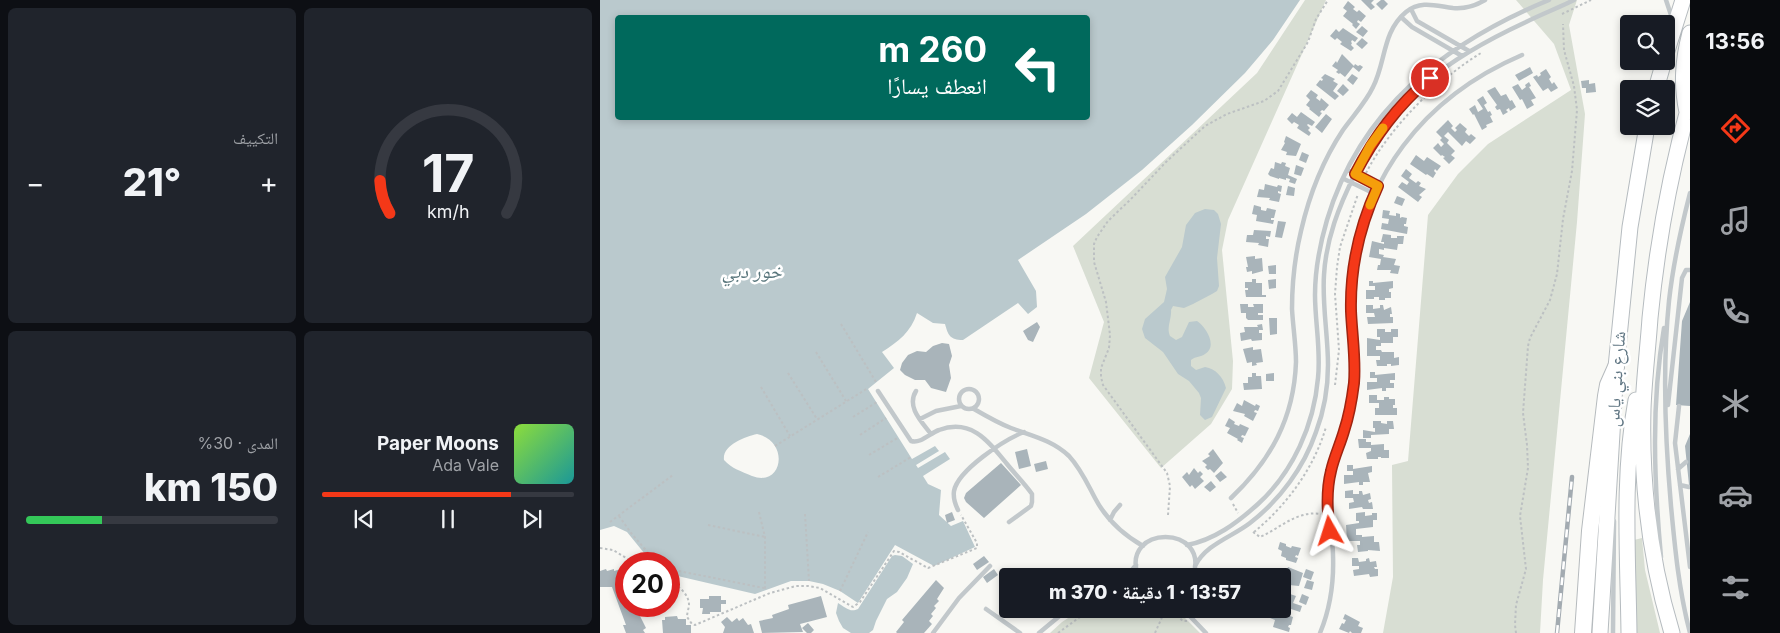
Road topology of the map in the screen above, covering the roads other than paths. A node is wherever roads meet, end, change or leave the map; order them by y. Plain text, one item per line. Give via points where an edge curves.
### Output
1 (1485, 0) edge
2 (1549, 0) edge
3 (1574, 0) edge
4 (1666, 0) edge
5 (1683, 0) edge
6 (1411, 9) junction
7 (1671, 15) edge
8 (1401, 17) junction
9 (1675, 26) edge
10 (1690, 33) edge
11 (1460, 46) junction
12 (1454, 50) junction
13 (1469, 52) junction
14 (1522, 55) dead end
15 (1462, 56) junction
16 (1689, 107) edge
17 (1645, 135) edge
18 (1348, 170) junction
19 (1355, 174) junction
20 (1344, 179) junction
21 (1351, 183) junction
22 (1378, 186) junction
23 (1690, 193) edge
24 (1375, 194) junction
25 (1689, 199) edge
26 (1690, 270) edge
27 (1669, 299) junction
28 (1648, 345) junction
29 (1319, 366) junction
30 (1328, 366) junction
31 (1616, 367) junction
32 (878, 391) dead end
33 (916, 392) dead end
34 (961, 406) junction
35 (1679, 406) dead end
36 (974, 409) junction
37 (1613, 415) junction
38 (920, 419) junction
39 (1666, 429) junction
40 (1024, 432) junction
41 (931, 434) junction
42 (994, 448) junction
43 (1686, 462) dead end
44 (1678, 469) junction
45 (1680, 485) junction
46 (1689, 487) edge
47 (1231, 498) road end
48 (1614, 501) dead end
49 (1120, 505) dead end
50 (1683, 509) junction
51 (958, 510) road end
52 (1614, 511) dead end
53 (1690, 511) edge
54 (1110, 520) junction
55 (1009, 522) dead end
56 (1688, 532) edge
57 (1187, 545) junction
58 (1143, 546) junction
59 (1661, 558) dead end
60 (1136, 565) junction
61 (990, 566) dead end
62 (1195, 566) joint
63 (1133, 568) edge
64 (1137, 568) edge
65 (1662, 568) dead end
66 (1690, 568) edge
67 (986, 609) dead end
68 (1667, 616) junction
69 (1057, 618) edge
70 (1192, 618) edge
71 (932, 633) edge
72 (1020, 633) edge
73 (1039, 633) edge
74 (1206, 633) edge
75 (1320, 633) edge
76 (1583, 633) edge
77 (1600, 633) edge
78 (1613, 633) edge
79 (1629, 633) edge
80 (1672, 633) edge
81 (1690, 633) edge

1 - 6 lane via 1463,8 1428,4
2 - 11 lane
3 - 13 lane
4 - 7 lane
5 - 9 main road
6 - 8 lane
6 - 11 lane via 1417,21
8 - 12 lane via 1412,27
8 - 47 lane via 1387,41 1373,88 1329,155 1308,204 1293,282 1296,361 1288,412 1266,459
10 - 16 main road via 1683,69
11 - 12 lane
11 - 13 lane
12 - 15 lane
12 - 18 lane via 1432,65 1394,100 1363,142
13 - 15 lane
14 - 22 lane via 1478,77 1438,107 1404,144
15 - 19 lane via 1440,70 1402,105 1370,146
16 - 28 main road, شارع بني ياس via 1662,227
17 - 31 main road, شارع بني ياس via 1630,226
18 - 19 lane
18 - 20 lane
19 - 21 lane
19 - 22 lane
20 - 21 lane
20 - 29 lane via 1327,220 1317,269 1315,294
21 - 24 lane
21 - 30 lane via 1334,224 1324,272
22 - 24 lane
23 - 25 lane
24 - 75 lane via 1354,263 1351,311 1354,384 1328,484 1333,578
25 - 27 lane
26 - 39 lane via 1686,270 1682,278
27 - 39 lane
27 - 59 lane via 1654,432
28 - 68 main road via 1643,438 1646,500 1654,561
28 - 79 main road via 1632,422 1628,487
29 - 30 lane
29 - 57 lane via 1311,416 1296,453 1275,486 1240,519 1208,539
30 - 62 lane via 1327,389 1316,432 1296,473 1268,507 1208,550
31 - 37 main road, شارع بني ياس
31 - 76 highway via 1606,396 1590,531
32 - 41 lane via 911,441 918,442
33 - 38 lane via 912,404
34 - 36 lane via 967,410
34 - 36 lane via 962,392 972,390 979,397 979,404
34 - 38 lane
35 - 44 lane via 1675,443
36 - 40 lane via 998,423
37 - 48 lane
37 - 77 main road, شارع بني ياس
38 - 41 lane
39 - 81 lane via 1676,558
40 - 42 lane
40 - 54 lane via 1047,441 1068,455
41 - 42 lane via 947,428 964,428 980,435
42 - 51 lane via 957,483 954,497
42 - 55 lane via 1033,498 1028,509
43 - 44 lane
44 - 45 lane
45 - 46 lane
45 - 50 lane
49 - 54 lane
50 - 53 lane
50 - 56 lane
52 - 78 lane
54 - 58 lane via 1122,533
56 - 66 lane
57 - 58 lane via 1168,536 1154,538
57 - 62 lane
58 - 60 lane
60 - 63 lane
60 - 64 lane
61 - 71 lane
65 - 68 lane
67 - 72 lane
68 - 80 main road
69 - 73 lane
70 - 74 lane

